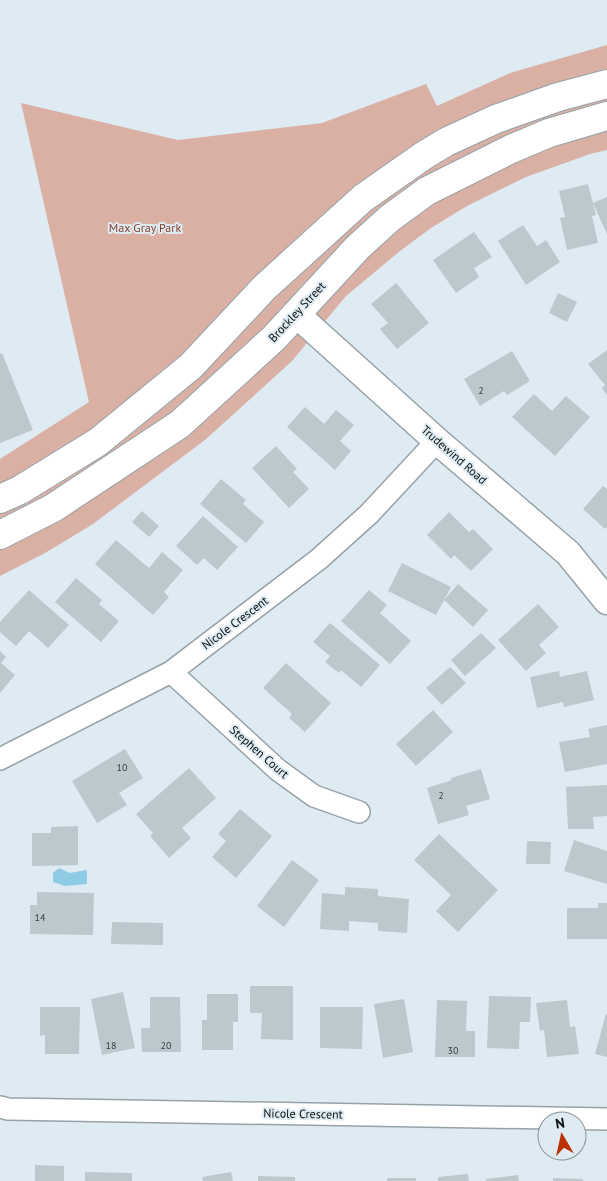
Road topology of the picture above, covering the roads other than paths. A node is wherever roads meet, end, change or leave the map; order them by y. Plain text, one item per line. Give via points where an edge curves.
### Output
1 (607, 84) edge
2 (607, 116) edge
3 (264, 288) junction
4 (296, 314) junction
5 (437, 441) junction
6 (0, 499) edge
7 (0, 535) edge
8 (607, 601) edge
9 (171, 672) junction
10 (0, 758) edge
11 (359, 812) dead end
12 (0, 1108) edge
13 (607, 1119) edge

1 - 3 main road via 496,119 446,142 363,198
2 - 4 main road, Brockley Street via 511,149 427,191 358,247
3 - 4 main road
3 - 6 main road via 191,366 98,442
4 - 5 street, Trudewind Road
4 - 7 main road, Brockley Street via 180,424 53,508
5 - 8 street, Trudewind Road via 568,553
5 - 9 street, Nicole Crescent via 370,514 326,553
9 - 10 street, Nicole Crescent
9 - 11 street, Stephen Court via 278,770 314,796
12 - 13 street, Nicole Crescent

